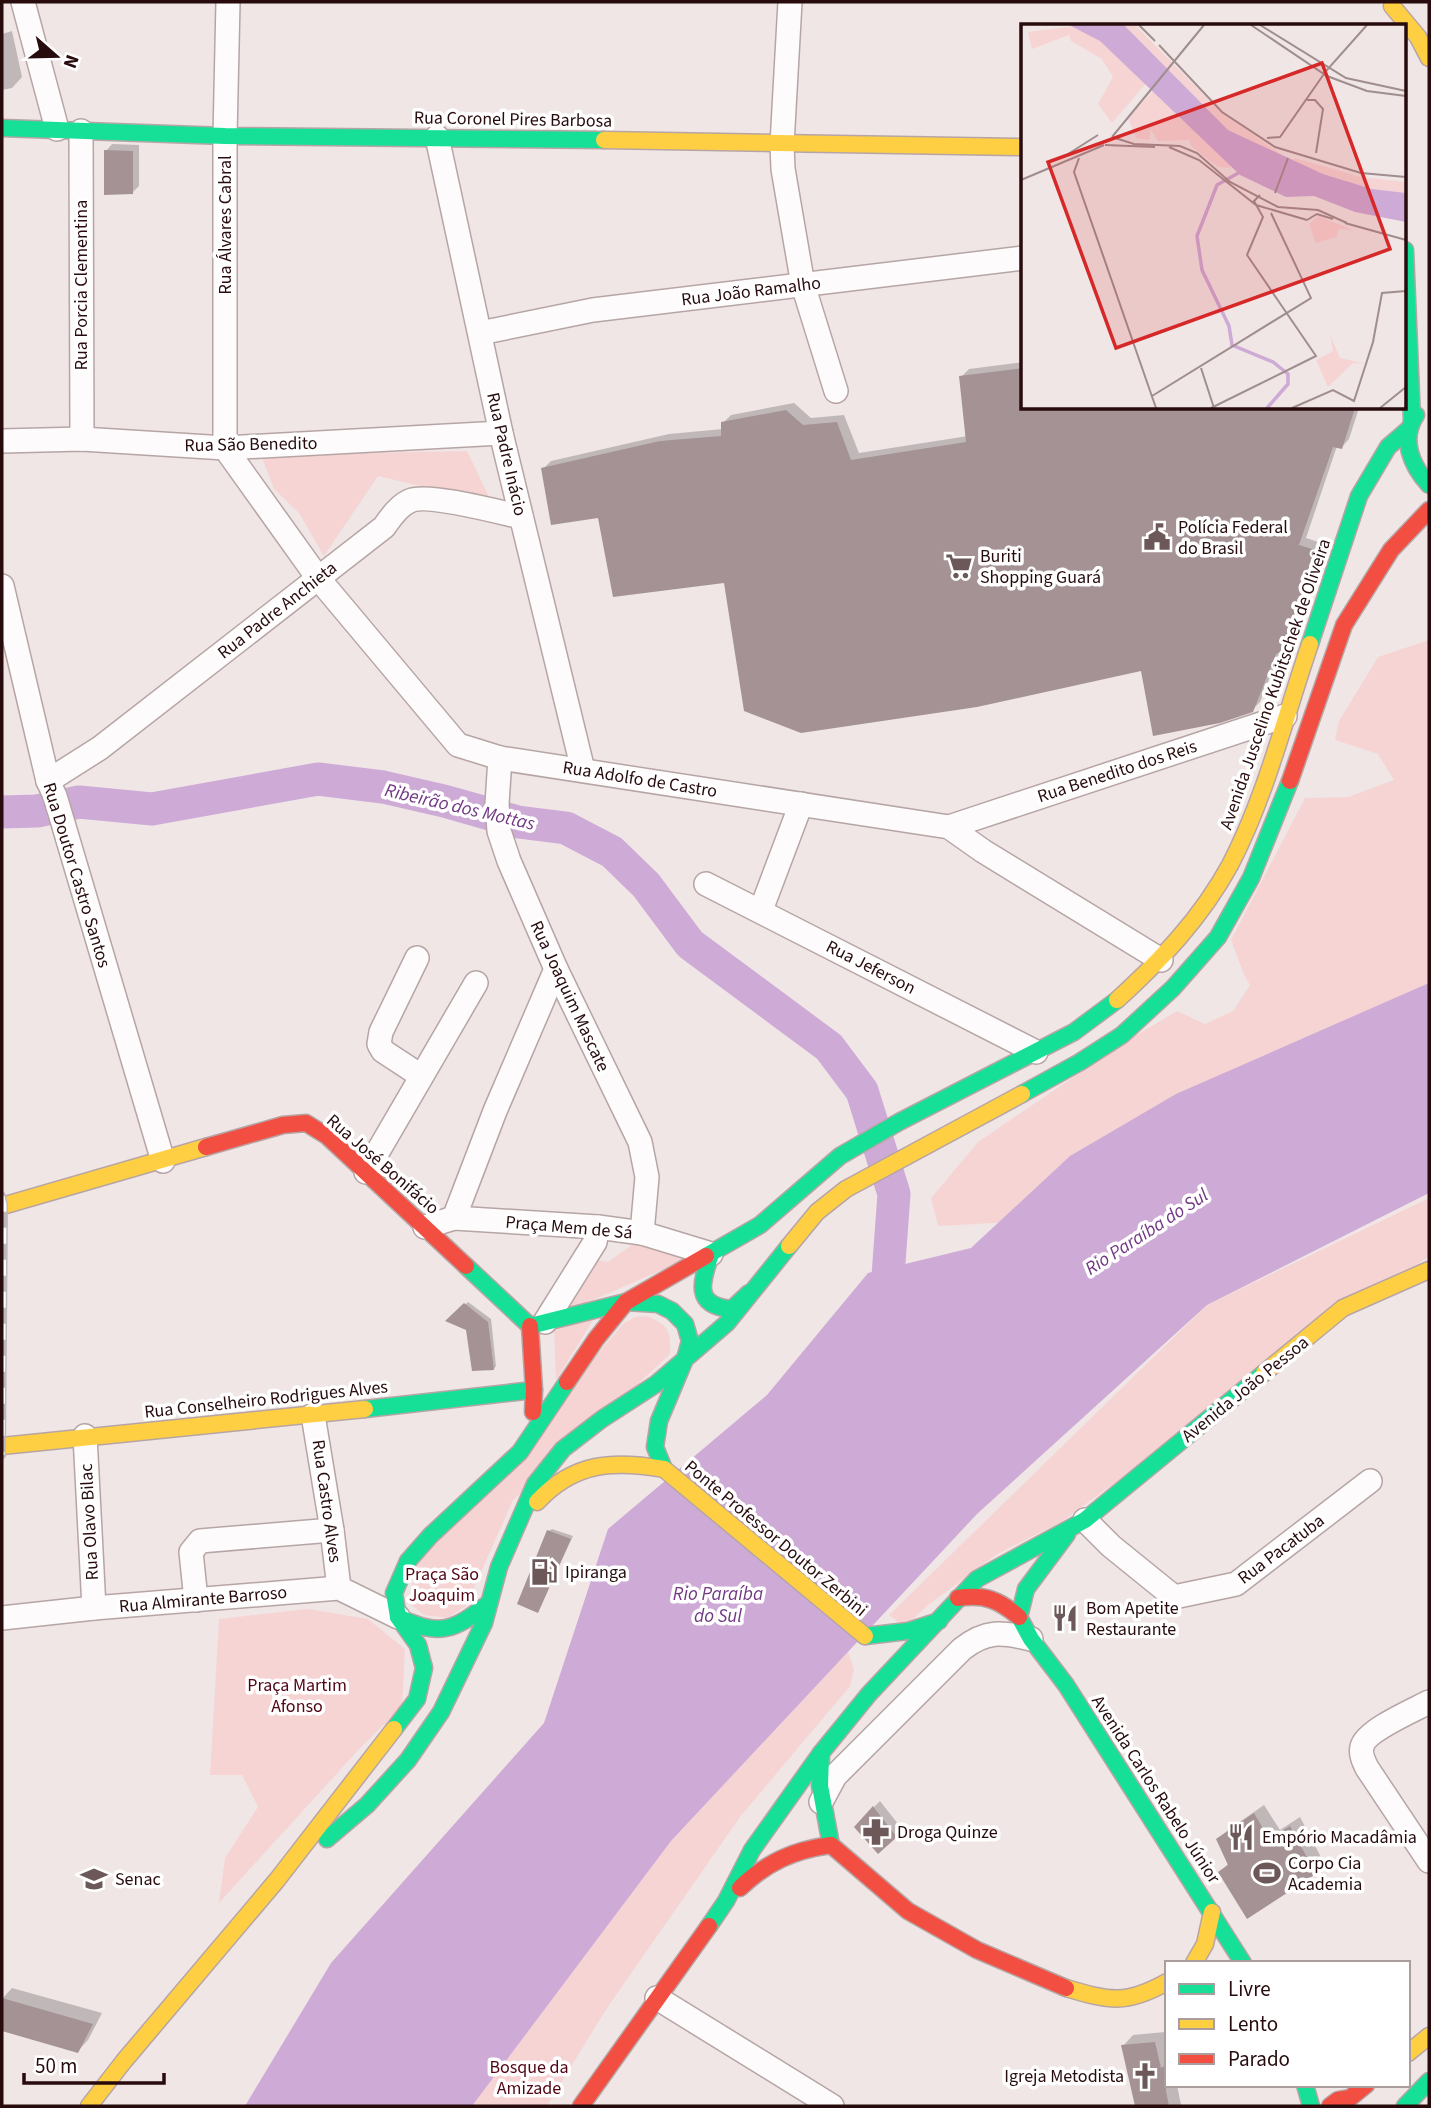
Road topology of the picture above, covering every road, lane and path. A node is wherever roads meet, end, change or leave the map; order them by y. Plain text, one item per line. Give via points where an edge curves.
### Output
1 (23, 2) edge
2 (228, 2) edge
3 (790, 2) edge
4 (1390, 9) edge
5 (1405, 24) edge
6 (1406, 25) edge
7 (1429, 58) edge
8 (2, 128) edge
9 (57, 129) junction
10 (81, 131) junction
11 (225, 136) junction
12 (437, 137) junction
13 (782, 144) junction
14 (1021, 147) edge
15 (1021, 258) edge
16 (803, 285) junction
17 (1406, 286) edge
18 (480, 333) junction
19 (836, 391) dead end
20 (1428, 403) edge
21 (1411, 424) junction
22 (501, 433) junction
23 (82, 439) junction
24 (2, 441) edge
25 (225, 448) junction
26 (1429, 485) edge
27 (1429, 510) edge
28 (521, 517) junction
29 (318, 578) junction
30 (2, 586) edge
31 (1285, 716) junction
32 (500, 758) junction
33 (583, 770) junction
34 (51, 788) junction
35 (801, 804) junction
36 (949, 827) junction
37 (706, 884) dead end
38 (761, 910) junction
39 (417, 958) dead end
40 (1161, 960) junction
41 (556, 969) junction
42 (476, 982) dead end
43 (1036, 1052) junction
44 (421, 1076) junction
45 (163, 1161) junction
46 (366, 1172) junction
47 (2, 1206) edge
48 (454, 1218) junction
49 (425, 1227) junction
50 (598, 1227) junction
51 (642, 1233) junction
52 (711, 1254) junction
53 (1429, 1270) edge
54 (764, 1279) junction
55 (626, 1302) junction
56 (538, 1324) junction
57 (685, 1359) junction
58 (534, 1390) junction
59 (313, 1415) junction
60 (85, 1436) junction
61 (531, 1436) junction
62 (2, 1446) edge
63 (666, 1471) junction
64 (1370, 1481) dead end
65 (1078, 1524) junction
66 (332, 1530) junction
67 (514, 1532) junction
68 (339, 1588) junction
69 (958, 1598) junction
70 (196, 1601) junction
71 (489, 1603) junction
72 (94, 1608) junction
73 (398, 1617) junction
74 (1019, 1617) junction
75 (2, 1618) edge
76 (940, 1620) junction
77 (1031, 1639) junction
78 (872, 1667) dead end
79 (869, 1693) junction
80 (1429, 1702) edge
81 (821, 1753) junction
82 (821, 1802) junction
83 (831, 1845) junction
84 (1429, 1861) edge
85 (277, 1880) junction
86 (726, 1901) junction
87 (1212, 1912) junction
88 (1195, 1961) edge
89 (1242, 1961) edge
90 (1165, 1983) edge
91 (657, 1997) junction
92 (1429, 2036) edge
93 (1410, 2051) edge
94 (1429, 2081) edge
95 (1306, 2087) edge
96 (1339, 2087) edge
97 (1356, 2102) edge
98 (89, 2106) edge
99 (581, 2106) edge
100 (832, 2106) edge
101 (1311, 2106) edge
102 (1330, 2106) edge
103 (1405, 2106) edge

1 - 9 street
2 - 11 street, Rua Álvares Cabral
3 - 13 street
4 - 5 street
6 - 7 street
8 - 9 street, Rua Coronel Pires Barbosa
9 - 10 street, Rua Coronel Pires Barbosa
10 - 11 street, Rua Coronel Pires Barbosa
10 - 23 street, Rua Porcia Clementina
11 - 12 street, Rua Coronel Pires Barbosa
11 - 25 street, Rua Álvares Cabral
12 - 13 street, Rua Coronel Pires Barbosa
12 - 18 street, Rua Padre Inácio
13 - 14 street, Rua Coronel Pires Barbosa
13 - 16 street
15 - 16 street, Rua João Ramalho
16 - 18 street, Rua João Ramalho via 593,310
16 - 19 street
17 - 21 street
18 - 22 street, Rua Padre Inácio
20 - 21 street, Avenida Juscelino Kubitschek de Oliveira
21 - 26 street via 1411,460
21 - 31 street, Avenida Juscelino Kubitschek de Oliveira via 1388,447 1359,496
22 - 25 street, Rua São Benedito
22 - 28 street, Rua Padre Inácio
23 - 24 street, Rua São Benedito
23 - 25 street, Rua São Benedito
25 - 29 street, Rua Adolfo de Castro
27 - 54 street via 1391,551 1344,625 1285,796 1251,878 1218,937 1173,988 1122,1035 846,1189 817,1212
28 - 29 street, Rua Padre Anchieta via 428,499 411,500
28 - 33 street, Rua Padre Inácio
29 - 32 street, Rua Adolfo de Castro via 458,745
29 - 34 street, Rua Padre Anchieta
30 - 34 street, Rua Doutor Castro Santos
31 - 36 street, Rua Benedito dos Reis
31 - 40 street, Avenida Juscelino Kubitschek de Oliveira via 1252,818 1229,866
32 - 33 street, Rua Adolfo de Castro
32 - 41 street, Rua Joaquim Mascate via 499,831
33 - 35 street, Rua Adolfo de Castro
34 - 45 street, Rua Doutor Castro Santos
35 - 36 street, Rua Adolfo de Castro
35 - 38 street
36 - 40 street, Rua Adolfo de Castro
37 - 38 street, Rua Jeferson
38 - 43 street, Rua Jeferson
39 - 44 street via 379,1044
40 - 43 street, Avenida Juscelino Kubitschek de Oliveira via 1115,1002
41 - 48 street
41 - 51 street, Rua Joaquim Mascate via 640,1142 647,1177
42 - 44 street
43 - 52 street, Avenida Juscelino Kubitschek de Oliveira via 840,1156 760,1225
44 - 46 street
45 - 46 street, Rua José Bonifácio via 283,1125 306,1123
45 - 47 street, Rua José Bonifácio
46 - 49 street, Rua José Bonifácio
48 - 49 street, Praça Mem de Sá
48 - 50 street, Praça Mem de Sá
49 - 56 street, Rua José Bonifácio
50 - 51 street, Praça Mem de Sá
50 - 56 street via 595,1242
51 - 52 street, Praça Mem de Sá
52 - 54 street via 701,1283 702,1295 720,1309 732,1309
52 - 55 street, Avenida Juscelino Kubitschek de Oliveira
53 - 65 street, Avenida João Pessoa via 1343,1308
54 - 57 street via 727,1323
55 - 56 street
55 - 57 street via 658,1304 672,1311 685,1324 690,1341
55 - 61 street, Avenida Juscelino Kubitschek de Oliveira
56 - 58 street
57 - 63 street via 659,1421 655,1447
57 - 67 street via 563,1449 535,1484
58 - 59 street, Rua Conselheiro Rodrigues Alves
58 - 61 street
59 - 60 street, Rua Conselheiro Rodrigues Alves
59 - 66 street, Rua Castro Alves
60 - 62 street, Rua Conselheiro Rodrigues Alves
60 - 72 street, Rua Olavo Bilac
61 - 73 street, Avenida Juscelino Kubitschek de Oliveira via 408,1561 394,1593
63 - 67 street via 637,1463 607,1463 578,1470 545,1491
63 - 76 street, Ponte Professor Doutor Zerbini via 865,1639
64 - 65 street, Rua Pacatuba via 1236,1584 1174,1597
65 - 69 street, Avenida João Pessoa via 977,1579
65 - 74 street, Avenida João Pessoa via 1026,1590
66 - 68 street, Rua Castro Alves
66 - 70 street via 200,1541 191,1552
67 - 71 street
68 - 70 street, Rua Almirante Barroso
68 - 73 street
69 - 74 street via 984,1594
69 - 76 street, Avenida João Pessoa
70 - 72 street, Rua Almirante Barroso
71 - 73 street via 466,1622 442,1633
71 - 85 street via 441,1712 408,1760 367,1805
72 - 75 street, Rua Almirante Barroso
73 - 85 street via 418,1645 424,1668 417,1699
74 - 77 street
76 - 79 street, Avenida João Pessoa
77 - 82 street via 1005,1633 978,1637 962,1649 835,1776
77 - 87 street, Avenida Carlos Rabelo Júnior via 1066,1685
78 - 79 street
79 - 81 street, Avenida João Pessoa
80 - 84 street via 1378,1730 1362,1747 1367,1768
81 - 82 street
81 - 86 street, Avenida João Pessoa via 752,1850
82 - 83 street
83 - 86 street via 777,1857
83 - 90 street via 908,1911 977,1950 1067,1988 1109,2000 1144,1995
85 - 98 street
86 - 91 street
87 - 88 street via 1205,1944
87 - 89 street, Avenida Carlos Rabelo Júnior
91 - 99 street
91 - 100 street
92 - 93 street
94 - 103 street
95 - 101 street
96 - 97 street
97 - 102 street via 1338,2100

